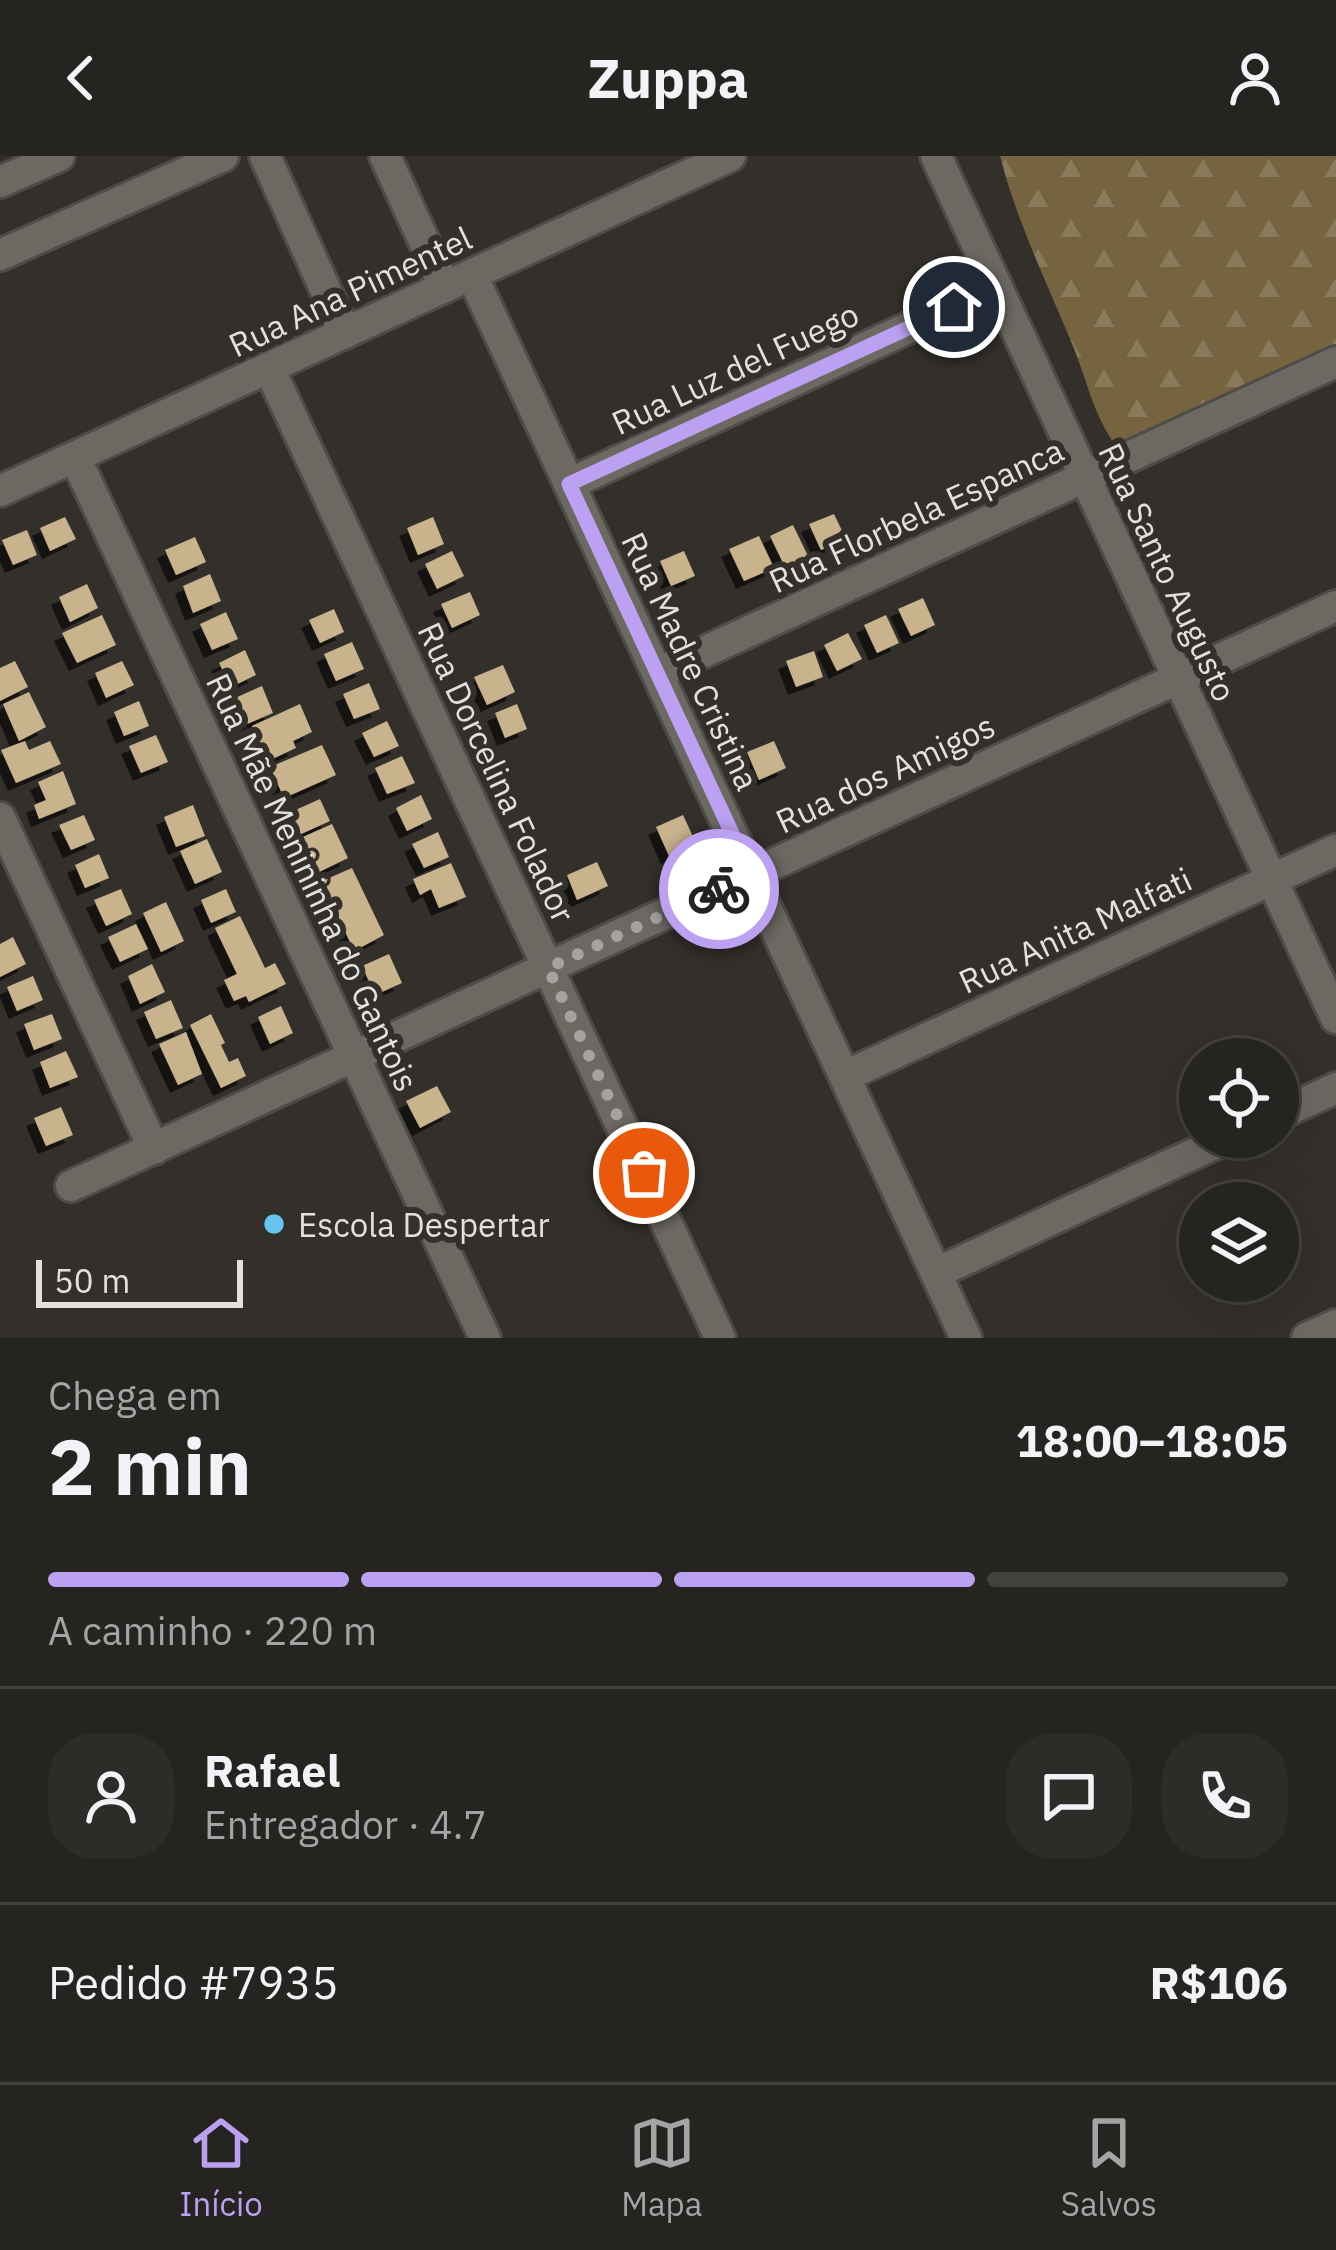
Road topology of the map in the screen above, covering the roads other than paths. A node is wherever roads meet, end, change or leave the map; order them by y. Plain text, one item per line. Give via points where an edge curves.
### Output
1 (59, 156) edge
2 (223, 156) edge
3 (265, 156) edge
4 (385, 156) edge
5 (730, 156) edge
6 (936, 156) edge
7 (0, 182) edge
8 (0, 255) edge
9 (459, 281) junction
10 (997, 287) junction
11 (345, 333) junction
12 (1336, 362) edge
13 (269, 368) junction
14 (75, 457) junction
15 (1085, 477) junction
16 (569, 484) junction
17 (0, 491) edge
18 (1336, 606) edge
19 (658, 673) junction
20 (1178, 678) junction
21 (0, 818) edge
22 (1336, 850) edge
23 (751, 874) junction
24 (1272, 880) junction
25 (548, 968) junction
26 (1336, 1018) edge
27 (354, 1057) junction
28 (844, 1076) junction
29 (1336, 1088) edge
30 (1299, 1105) edge
31 (154, 1149) junction
32 (1185, 1158) edge
33 (71, 1186) dead end
34 (936, 1273) junction
35 (1336, 1324) edge
36 (484, 1338) edge
37 (720, 1338) edge
38 (966, 1338) edge
39 (1307, 1338) edge

1 - 7 street
2 - 8 street
3 - 11 street
4 - 9 street, Rua Madre Cristina
5 - 9 street, Rua Ana Pimentel
6 - 10 street, Rua Santo Augusto
9 - 11 street, Rua Ana Pimentel
9 - 16 street, Rua Madre Cristina
10 - 15 street, Rua Santo Augusto
10 - 16 street, Rua Luz del Fuego
11 - 13 street, Rua Ana Pimentel
12 - 15 street, Rua Florbela Espanca
13 - 14 street, Rua Ana Pimentel
13 - 25 street, Rua Dorcelina Folador
14 - 17 street, Rua Ana Pimentel
14 - 27 street, Rua Mãe Menininha do Gantois
15 - 19 street, Rua Florbela Espanca
15 - 20 street, Rua Santo Augusto
16 - 19 street, Rua Madre Cristina
18 - 20 street, Rua dos Amigos
19 - 23 street, Rua Madre Cristina
20 - 23 street, Rua dos Amigos
20 - 24 street, Rua Santo Augusto
21 - 31 street
22 - 24 street, Rua Anita Malfati
23 - 25 street, Rua dos Amigos
23 - 28 street, Rua Madre Cristina
24 - 26 street, Rua Santo Augusto
24 - 28 street, Rua Anita Malfati
25 - 27 street, Rua dos Amigos
25 - 37 street, Rua Dorcelina Folador
27 - 31 street, Rua dos Amigos
27 - 36 street, Rua Mãe Menininha do Gantois
28 - 34 street, Rua Madre Cristina
29 - 30 street
31 - 33 street, Rua dos Amigos
32 - 34 street
34 - 38 street, Rua Madre Cristina
35 - 39 street

